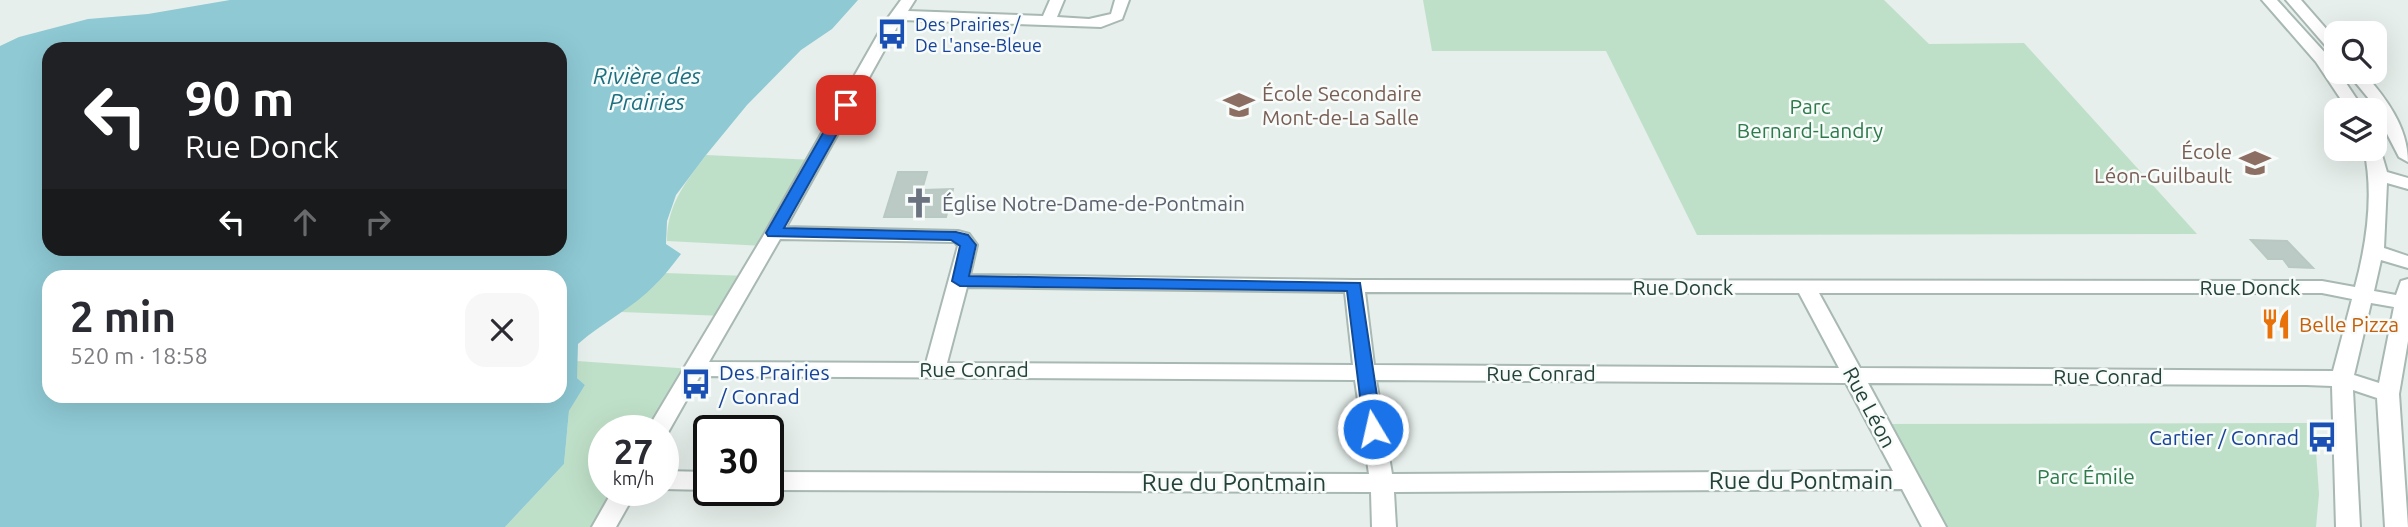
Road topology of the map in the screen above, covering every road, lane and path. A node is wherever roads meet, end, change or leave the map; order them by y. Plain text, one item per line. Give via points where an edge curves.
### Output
1 (908, 0) edge
2 (1057, 0) edge
3 (1122, 0) edge
4 (2269, 0) edge
5 (2293, 0) edge
6 (894, 18) junction
7 (1048, 21) junction
8 (2324, 35) edge
9 (2365, 84) edge
10 (2348, 98) edge
11 (2408, 157) edge
12 (2376, 161) edge
13 (2379, 175) junction
14 (2408, 184) edge
15 (774, 233) junction
16 (2374, 251) junction
17 (2408, 262) edge
18 (960, 281) junction
19 (1354, 286) junction
20 (1807, 288) junction
21 (2365, 294) junction
22 (2406, 294) edge
23 (692, 369) junction
24 (935, 369) junction
25 (1364, 372) junction
26 (1853, 375) junction
27 (2342, 379) junction
28 (2388, 394) junction
29 (666, 415) edge
30 (1909, 480) junction
31 (784, 481) edge
32 (1382, 483) junction
33 (616, 506) edge
34 (604, 527) edge
35 (1384, 527) edge
36 (1934, 527) edge
37 (2347, 527) edge
38 (2397, 527) edge

1 - 6 street
2 - 7 street
3 - 7 street via 1110,22
4 - 10 street via 2322,59
5 - 8 street
6 - 7 street
6 - 15 street
9 - 11 street
12 - 13 street
13 - 14 street
13 - 16 street
15 - 18 street via 951,235 968,245
15 - 23 street
16 - 17 street
16 - 21 street
18 - 19 street, Rue Donck
18 - 24 street
19 - 20 street, Rue Donck
19 - 25 street
20 - 21 street, Rue Donck via 2322,287
20 - 26 street, Rue Léon
21 - 22 street, Rue Donck
21 - 27 street
22 - 28 street
23 - 24 street, Rue Conrad
23 - 29 street
24 - 25 street, Rue Conrad
25 - 26 street, Rue Conrad
25 - 32 street
26 - 27 street, Rue Conrad
26 - 30 street, Rue Léon
27 - 28 street, Rue Conrad
27 - 37 street
28 - 38 street
30 - 32 street, Rue du Pontmain
30 - 36 street, Rue Léon
31 - 32 street, Rue du Pontmain
32 - 35 street
33 - 34 street

